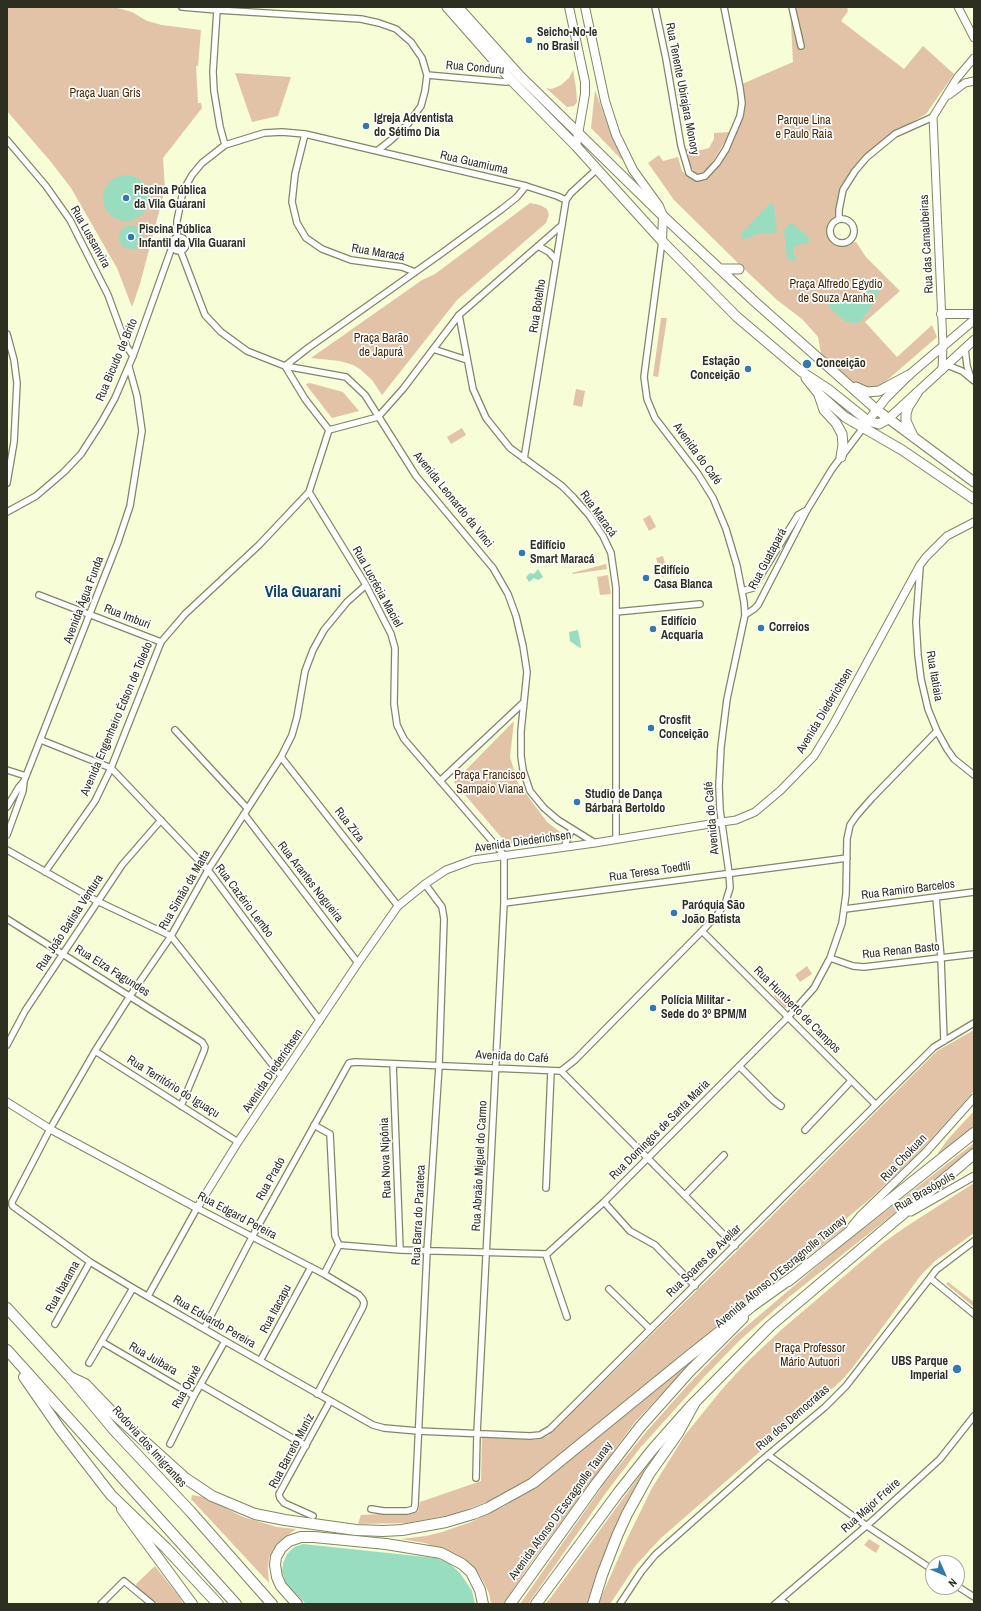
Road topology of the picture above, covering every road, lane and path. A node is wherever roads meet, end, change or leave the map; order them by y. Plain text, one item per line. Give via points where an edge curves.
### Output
1 (182, 7) edge
2 (447, 7) edge
3 (458, 7) edge
4 (569, 7) edge
5 (585, 7) edge
6 (655, 7) edge
7 (724, 7) edge
8 (792, 7) edge
9 (958, 7) edge
10 (217, 10) junction
11 (974, 38) edge
12 (801, 46) dead end
13 (974, 58) edge
14 (427, 74) junction
15 (957, 78) junction
16 (516, 79) junction
17 (974, 81) edge
18 (965, 83) junction
19 (945, 97) junction
20 (933, 117) junction
21 (578, 133) junction
22 (305, 134) junction
23 (7, 140) edge
24 (225, 145) junction
25 (576, 146) junction
26 (377, 151) junction
27 (597, 169) junction
28 (526, 186) junction
29 (566, 200) junction
30 (663, 216) junction
31 (839, 219) junction
32 (562, 225) junction
33 (177, 237) junction
34 (662, 241) junction
35 (538, 246) junction
36 (172, 247) junction
37 (181, 252) junction
38 (556, 260) junction
39 (720, 269) junction
40 (739, 269) dead end
41 (415, 272) junction
42 (941, 314) junction
43 (974, 314) edge
44 (459, 315) junction
45 (974, 320) edge
46 (7, 334) edge
47 (974, 340) edge
48 (943, 345) junction
49 (965, 348) junction
50 (433, 349) junction
51 (133, 356) junction
52 (467, 360) junction
53 (285, 366) junction
54 (129, 367) junction
55 (944, 367) junction
56 (802, 372) junction
57 (909, 374) junction
58 (972, 380) edge
59 (848, 383) junction
60 (818, 393) junction
61 (917, 393) junction
62 (876, 410) junction
63 (378, 417) junction
64 (888, 418) junction
65 (866, 424) junction
66 (329, 430) junction
67 (915, 439) junction
68 (841, 457) junction
69 (524, 459) junction
70 (974, 482) edge
71 (7, 483) edge
72 (309, 492) junction
73 (974, 499) edge
74 (807, 510) junction
75 (7, 512) edge
76 (974, 522) edge
77 (920, 565) junction
78 (366, 585) junction
79 (742, 591) junction
80 (40, 595) dead end
81 (700, 604) dead end
82 (616, 612) junction
83 (90, 614) junction
84 (745, 615) junction
85 (161, 642) junction
86 (524, 702) junction
87 (175, 730) dead end
88 (937, 730) junction
89 (41, 740) junction
90 (281, 757) junction
91 (111, 768) junction
92 (7, 770) edge
93 (974, 775) edge
94 (25, 778) junction
95 (440, 781) junction
96 (7, 807) edge
97 (247, 808) junction
98 (244, 814) junction
99 (161, 820) junction
100 (722, 822) junction
101 (572, 829) junction
102 (7, 835) edge
103 (616, 840) junction
104 (595, 843) junction
105 (564, 847) junction
106 (7, 850) edge
107 (504, 855) junction
108 (847, 858) junction
109 (208, 870) junction
110 (45, 872) junction
111 (729, 873) junction
112 (425, 884) junction
113 (974, 892) edge
114 (936, 897) junction
115 (98, 901) junction
116 (504, 903) junction
117 (398, 906) junction
118 (845, 909) junction
119 (7, 920) edge
120 (702, 931) junction
121 (171, 936) junction
122 (64, 954) junction
123 (974, 954) edge
124 (830, 958) junction
125 (941, 958) junction
126 (358, 963) junction
127 (130, 996) junction
128 (788, 1017) junction
129 (320, 1021) junction
130 (974, 1023) edge
131 (944, 1040) junction
132 (7, 1045) edge
133 (95, 1051) junction
134 (349, 1063) joint
135 (393, 1064) junction
136 (439, 1066) junction
137 (739, 1066) junction
138 (496, 1068) junction
139 (551, 1071) junction
140 (561, 1071) junction
141 (282, 1078) junction
142 (851, 1081) junction
143 (974, 1098) edge
144 (7, 1102) edge
145 (876, 1105) junction
146 (181, 1106) junction
147 (781, 1106) dead end
148 (314, 1125) junction
149 (50, 1129) junction
150 (805, 1130) dead end
151 (974, 1133) edge
152 (238, 1142) junction
153 (974, 1154) edge
154 (724, 1155) dead end
155 (647, 1158) junction
156 (974, 1176) edge
157 (546, 1188) dead end
158 (685, 1195) junction
159 (604, 1202) junction
160 (12, 1205) joint
161 (197, 1208) junction
162 (887, 1226) junction
163 (848, 1232) junction
164 (252, 1237) junction
165 (974, 1242) edge
166 (339, 1245) junction
167 (735, 1246) junction
168 (400, 1250) junction
169 (428, 1251) junction
170 (486, 1252) junction
171 (546, 1255) junction
172 (90, 1262) junction
173 (311, 1267) junction
174 (324, 1274) junction
175 (794, 1276) junction
176 (930, 1278) junction
177 (695, 1286) junction
178 (133, 1288) junction
179 (609, 1289) dead end
180 (148, 1296) junction
181 (7, 1308) edge
182 (974, 1314) edge
183 (567, 1318) dead end
184 (55, 1324) dead end
185 (204, 1329) junction
186 (650, 1329) junction
187 (102, 1342) junction
188 (225, 1342) junction
189 (7, 1351) edge
190 (260, 1361) junction
191 (89, 1363) dead end
192 (70, 1377) junction
193 (201, 1385) junction
194 (317, 1394) junction
195 (194, 1396) junction
196 (330, 1401) junction
197 (695, 1402) junction
198 (974, 1416) edge
199 (418, 1431) junction
200 (477, 1433) junction
201 (170, 1444) dead end
202 (306, 1446) junction
203 (768, 1455) junction
204 (476, 1478) dead end
205 (111, 1494) junction
206 (371, 1509) dead end
207 (313, 1516) dead end
208 (867, 1526) junction
209 (925, 1565) edge
210 (965, 1591) edge
211 (974, 1597) edge
212 (780, 1600) junction
213 (101, 1604) edge
214 (152, 1604) edge
215 (192, 1604) edge
216 (218, 1604) edge
217 (236, 1604) edge
218 (272, 1604) edge
219 (297, 1604) edge
220 (484, 1604) edge
221 (510, 1604) edge
222 (536, 1604) edge
223 (593, 1604) edge
224 (620, 1604) edge
225 (775, 1604) edge
226 (786, 1604) edge

1 - 10 street
2 - 16 main road
3 - 16 main road
4 - 21 main road via 585,82 584,106
5 - 30 main road via 605,101 616,135 632,170 659,206
6 - 7 street, Rua Tenente Ubirajara Monory via 685,162 689,173 697,178 705,176 726,149 740,116 740,88
8 - 12 street
9 - 11 street
10 - 14 street via 361,19 379,23 396,29 411,42 422,58
10 - 24 street via 214,91
13 - 15 street
14 - 16 street, Rua Conduru via 506,82
14 - 26 street via 421,106 408,124
15 - 18 street
15 - 19 street
16 - 21 main road
16 - 25 main road
17 - 18 street
18 - 19 street
19 - 20 street
20 - 31 street via 895,134 867,157 843,190
20 - 42 street, Rua das Carnaubeiras
21 - 25 main road
21 - 30 main road
22 - 24 street via 264,133
22 - 26 street
22 - 41 street, Rua Maracá via 295,174 292,202 297,223 306,238 322,249 343,258 402,267
23 - 51 street, Rua Lussanvira via 46,186 70,220 108,295 127,347
24 - 33 street via 202,163 183,191 176,221
25 - 27 main road
26 - 28 street, Rua Guamiuma
27 - 29 street
27 - 34 main road
28 - 29 street, Rua Guamiuma
28 - 41 street via 502,209
29 - 32 street, Rua Botelho
30 - 34 main road, Avenida do Café
30 - 39 main road
31 - 31 street via 830,227 830,234 834,241 847,242 853,235 853,227 848,220
32 - 35 street
32 - 38 street, Rua Botelho
33 - 36 street via 172,242
33 - 37 street via 186,242 185,249
34 - 56 main road via 737,317
34 - 79 street, Avenida do Café via 644,369 647,399 655,418 713,498 726,528
35 - 38 street via 549,252
35 - 44 street
36 - 37 street
36 - 51 street, Rua Bicudo de Brito
37 - 53 street, Avenida Leonardo da Vinci via 205,315 221,332 247,351
38 - 69 street, Rua Botelho
39 - 40 main road
39 - 59 main road
41 - 53 street
42 - 43 main road
42 - 48 street, Rua das Carnaubeiras
44 - 50 street
44 - 52 street, Rua Maracá
45 - 48 main road, Rua Guatapará
46 - 71 street via 17,383 14,442
47 - 49 main road
48 - 55 street, Rua das Carnaubeiras
48 - 57 main road, Rua Guatapará
49 - 55 main road
49 - 58 street
50 - 52 street
50 - 63 street
51 - 54 street, Rua Bicudo de Brito
52 - 69 street, Rua Maracá via 473,389 486,418 510,448
53 - 63 street, Avenida Leonardo da Vinci via 346,377 366,395
53 - 66 street via 305,399
54 - 75 street, Rua Bicudo de Brito via 116,398 80,454 36,496
54 - 83 street, Avenida Água Funda via 137,396 142,431 136,472 123,528
55 - 58 street via 962,371
55 - 61 main road
56 - 60 main road
56 - 65 main road via 828,389
57 - 59 main road via 873,393
57 - 62 main road, Rua Guatapará
59 - 62 main road
60 - 65 main road via 846,417
60 - 68 main road via 824,410 842,434
61 - 64 main road
61 - 67 main road via 906,414 906,421
62 - 64 main road
62 - 65 main road, Rua Guatapará
63 - 66 street
63 - 86 street, Avenida Leonardo da Vinci via 416,476 493,568 508,594 516,616 527,672
64 - 65 main road via 879,424
64 - 67 main road
65 - 68 street, Rua Guatapará
65 - 73 main road
66 - 72 street, Avenida Engenheiro Édson de Toledo
67 - 70 main road
68 - 74 street, Rua Guatapará
69 - 82 street, Rua Maracá via 562,486 589,515 602,536 611,553 616,588
72 - 78 street, Rua Lucrécia Maciel
72 - 85 street, Avenida Engenheiro Édson de Toledo via 259,545 185,614
74 - 79 street, Rua Guatapará via 798,515 753,588
74 - 84 street, Rua Guatapará via 758,605
76 - 77 street, Avenida Diederichsen via 947,536
77 - 88 street, Rua Itatiaia via 916,622 918,656 928,709
77 - 100 street, Avenida Diederichsen via 814,756 755,812
78 - 90 street, Rua Simão da Matta via 333,618 313,650 305,671 292,735
78 - 95 street, Rua Lucrécia Maciel via 391,634 395,648 394,704 397,725 404,739
79 - 84 street, Avenida do Café
80 - 83 street, Rua Imburi
81 - 82 street
82 - 103 street, Rua Maracá
83 - 85 street, Rua Imburi
83 - 89 street, Avenida Água Funda
84 - 100 street, Avenida do Café via 724,716 719,786
85 - 91 street, Avenida Engenheiro Édson de Toledo
86 - 95 street
86 - 101 street, Avenida Leonardo da Vinci via 520,756 530,791 544,808
87 - 97 street
88 - 93 street, Rua Itatiaia via 954,760
88 - 108 street, Rua Domingos de Santa Maria via 857,815 849,829
89 - 91 street, Rua Cazério Lembo
89 - 94 street, Avenida Água Funda
90 - 97 street, Rua Simão da Matta
90 - 117 street, Rua Ziza
91 - 99 street, Rua Cazério Lembo
91 - 110 street, Avenida Engenheiro Édson de Toledo via 95,801
92 - 94 street
94 - 96 street
94 - 102 street, Avenida Água Funda
95 - 107 street, Rua Lucrécia Maciel
97 - 98 street, Rua Simão da Matta
98 - 109 street, Rua Simão da Matta
98 - 126 street, Rua Arantes Nogueira
99 - 109 street, Rua Cazério Lembo
99 - 115 street, Rua João Batista Ventura via 130,854
100 - 103 street, Avenida Diederichsen
100 - 111 street, Avenida do Café
101 - 104 street, Avenida Leonardo da Vinci
101 - 105 street
103 - 104 street, Avenida Diederichsen
104 - 105 street, Avenida Diederichsen
105 - 107 street, Avenida Diederichsen
106 - 110 street
107 - 112 street, Avenida Diederichsen via 473,860 446,870
107 - 116 street, Rua Abraão Miguel do Carmo
108 - 111 street, Rua Teresa Toedtli
108 - 118 street, Rua Domingos de Santa Maria
109 - 121 street, Rua Simão da Matta
109 - 129 street, Rua Cazério Lembo
110 - 115 street
111 - 116 street, Rua Teresa Toedtli
111 - 120 street, Avenida do Café via 730,888 725,904
112 - 117 street, Avenida Diederichsen
112 - 136 street, Rua Barra do Parateca via 443,912
113 - 114 street, Rua Ramiro Barcelos
114 - 118 street, Rua Ramiro Barcelos
114 - 125 street
115 - 121 street
115 - 122 street, Rua João Batista Ventura
116 - 138 street, Rua Abraão Miguel do Carmo
117 - 126 street, Avenida Diederichsen
118 - 124 street, Rua Domingos de Santa Maria
119 - 122 street, Rua Elza Fagundes
120 - 128 street, Rua Humberto de Campos
120 - 140 street, Avenida do Café via 584,1051
121 - 127 street, Rua Simão da Matta
121 - 141 street
122 - 127 street, Rua Elza Fagundes
122 - 132 street, Rua João Batista Ventura via 25,1012
123 - 125 street, Rua Renan Basto
124 - 125 street, Rua Renan Basto via 864,967
124 - 128 street, Rua Domingos de Santa Maria via 814,988
125 - 131 street
126 - 129 street, Avenida Diederichsen
127 - 133 street, Rua Simão da Matta
127 - 146 street, Rua Elza Fagundes via 204,1044 204,1050
128 - 137 street, Rua Domingos de Santa Maria
128 - 142 street, Rua Humberto de Campos
129 - 141 street, Avenida Diederichsen
130 - 131 street, Rua Soares de Avellar
131 - 145 street, Rua Soares de Avellar
133 - 146 street, Rua Território do Iguaçu
133 - 149 street, Rua Simão da Matta
134 - 135 street, Avenida do Café
134 - 148 street, Rua Prado
135 - 136 street, Avenida do Café
135 - 168 street, Rua Nova Nipônia
136 - 138 street, Avenida do Café
136 - 169 street, Rua Barra do Parateca
137 - 147 street
137 - 155 street, Rua Domingos de Santa Maria
138 - 139 street, Avenida do Café
138 - 170 street, Rua Abraão Miguel do Carmo
139 - 140 street, Avenida do Café
139 - 157 street
140 - 155 street
141 - 152 street, Avenida Diederichsen
142 - 145 street, Rua Humberto de Campos
142 - 150 street
143 - 163 street, Rua Chokuan
144 - 149 street, Rua Edgard Pereira
145 - 167 street, Rua Soares de Avellar
146 - 152 street, Rua Território do Iguaçu
148 - 164 street, Rua Prado
148 - 166 street via 330,1134 335,1236
149 - 160 street, Rua Simão da Matta
149 - 161 street, Rua Edgard Pereira
151 - 163 highway, Avenida Afonso D'Escragnolle Taunay
152 - 161 street, Avenida Diederichsen
153 - 162 highway
154 - 158 street
155 - 158 street
155 - 159 street, Rua Domingos de Santa Maria
156 - 162 street, Rua Brasópolis
158 - 167 street
159 - 171 street, Rua Domingos de Santa Maria
159 - 177 street via 630,1231 655,1245
160 - 172 street, Rua Eduardo Pereira
161 - 164 street, Rua Edgard Pereira
161 - 180 street, Avenida Diederichsen
162 - 197 highway via 770,1326
163 - 175 highway, Avenida Afonso D'Escragnolle Taunay
164 - 173 street, Rua Edgard Pereira
164 - 185 street, Rua Prado
165 - 176 street, Rua dos Democratas via 936,1270
166 - 168 street
166 - 174 street
167 - 177 street, Rua Soares de Avellar
168 - 169 street
169 - 170 street
169 - 199 street, Rua Barra do Parateca
170 - 171 street
170 - 200 street, Rua Abraão Miguel do Carmo
171 - 183 street
172 - 178 street, Rua Eduardo Pereira
172 - 184 street, Rua Ibarama
173 - 174 street, Rua Edgard Pereira
173 - 190 street, Rua Itacapu
174 - 194 street, Rua Edgard Pereira via 359,1295 364,1303
175 - 192 highway via 700,1347 533,1483 473,1514 402,1530 356,1530 285,1520 255,1514 212,1496 181,1474 85,1384
175 - 221 highway, Avenida Afonso D'Escragnolle Taunay via 731,1329 651,1414 600,1478
176 - 182 street
176 - 203 street, Rua dos Democratas via 846,1386
177 - 186 street, Rua Soares de Avellar
178 - 180 street, Rua Eduardo Pereira
178 - 187 street
179 - 186 street
180 - 185 street, Rua Eduardo Pereira
181 - 192 highway, Rodovia dos Imigrantes
185 - 188 street, Rua Eduardo Pereira
186 - 200 street, Rua Soares de Avellar via 544,1433 530,1436
187 - 191 street
187 - 195 street, Rua Juibara
188 - 190 street, Rua Eduardo Pereira
188 - 193 street, Rua Opixê
189 - 205 highway via 60,1429
189 - 217 highway
190 - 194 street, Rua Eduardo Pereira
192 - 218 highway, Rodovia dos Imigrantes via 114,1430 190,1510
193 - 195 street, Rua Opixê
193 - 202 street
194 - 196 street, Rua Eduardo Pereira
195 - 201 street, Rua Opixê
196 - 199 street, Rua Eduardo Pereira via 373,1425
196 - 202 street, Rua Barreto Muniz
197 - 222 highway via 618,1493
197 - 223 highway via 627,1514
198 - 208 street, Rua Major Freire via 940,1459
199 - 200 street, Rua Soares de Avellar
199 - 206 street, Rua Barra do Parateca via 414,1509
200 - 204 street, Rua Abraão Miguel do Carmo
202 - 207 street, Rua Barreto Muniz via 279,1496 288,1505
203 - 208 street
203 - 224 street, Rua dos Democratas via 655,1555
205 - 215 highway
205 - 216 highway
208 - 209 street
208 - 212 street, Rua Major Freire
210 - 211 street
212 - 225 street, Rua Major Freire
212 - 226 street
213 - 214 street via 124,1581
219 - 220 highway via 281,1586 275,1565 281,1548 289,1541 301,1537 386,1544 441,1553 471,1572

